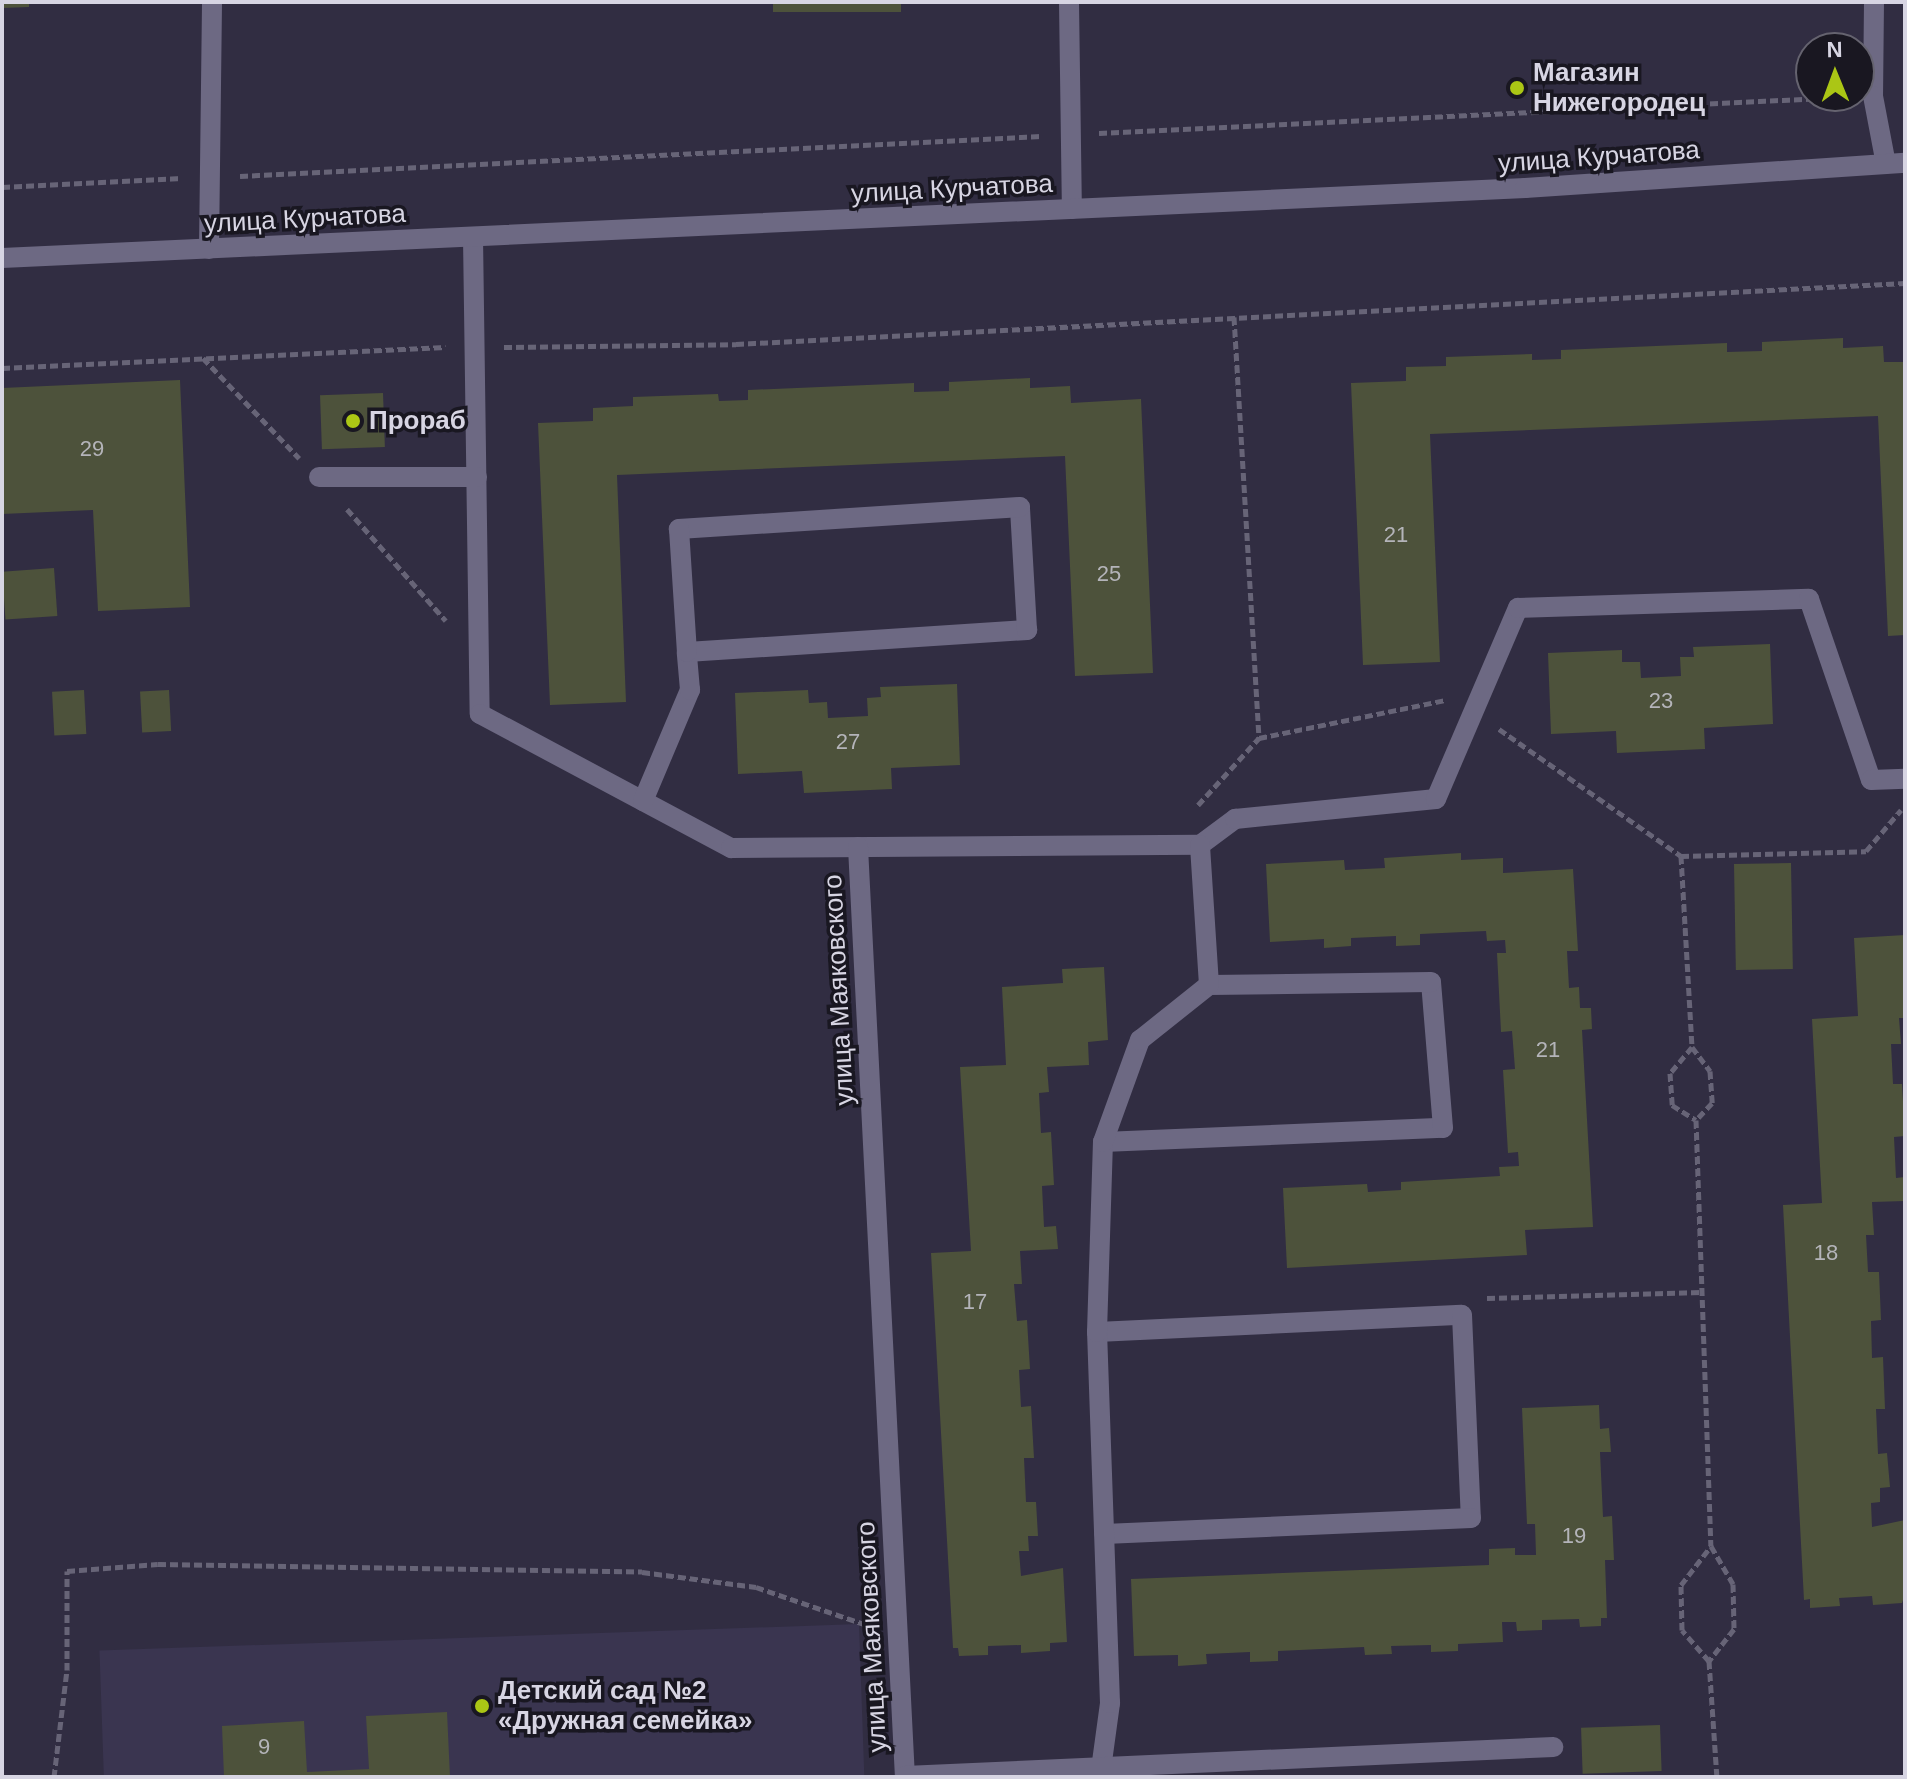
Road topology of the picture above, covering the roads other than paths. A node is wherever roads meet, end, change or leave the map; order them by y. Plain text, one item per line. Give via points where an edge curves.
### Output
1 (212, 2) edge
2 (1069, 2) edge
3 (1874, 2) edge
4 (1896, 163) edge
5 (1072, 209) junction
6 (473, 237) junction
7 (209, 249) junction
8 (2, 258) edge
9 (319, 477) dead end
10 (477, 477) junction
11 (687, 652) junction
12 (1905, 779) edge
13 (643, 801) junction
14 (1200, 845) junction
15 (858, 847) junction
16 (1209, 985) junction
17 (1103, 1142) junction
18 (1097, 1332) junction
19 (1104, 1534) junction
20 (1553, 1747) dead end
21 (1101, 1769) junction
22 (905, 1777) edge

1 - 7 street
2 - 5 street
3 - 4 street via 1873,96
4 - 5 street, улица Курчатова via 1525,188
5 - 6 street, улица Курчатова
6 - 7 street, улица Курчатова
6 - 10 street, улица Маяковского
7 - 8 street, улица Курчатова
9 - 10 street
10 - 13 street, улица Маяковского via 480,714
11 - 11 street via 1027,630 1020,507 679,529
11 - 13 street via 690,690
12 - 14 street via 1871,780 1809,599 1518,608 1436,799 1235,819
13 - 15 street, улица Маяковского via 731,848
14 - 15 street
14 - 16 street
15 - 22 street, улица Маяковского
16 - 17 street via 1140,1040
16 - 17 street via 1431,982 1443,1128
17 - 18 street
18 - 19 street
18 - 19 street via 1462,1315 1471,1518
19 - 21 street via 1110,1703
20 - 21 street
21 - 22 street

